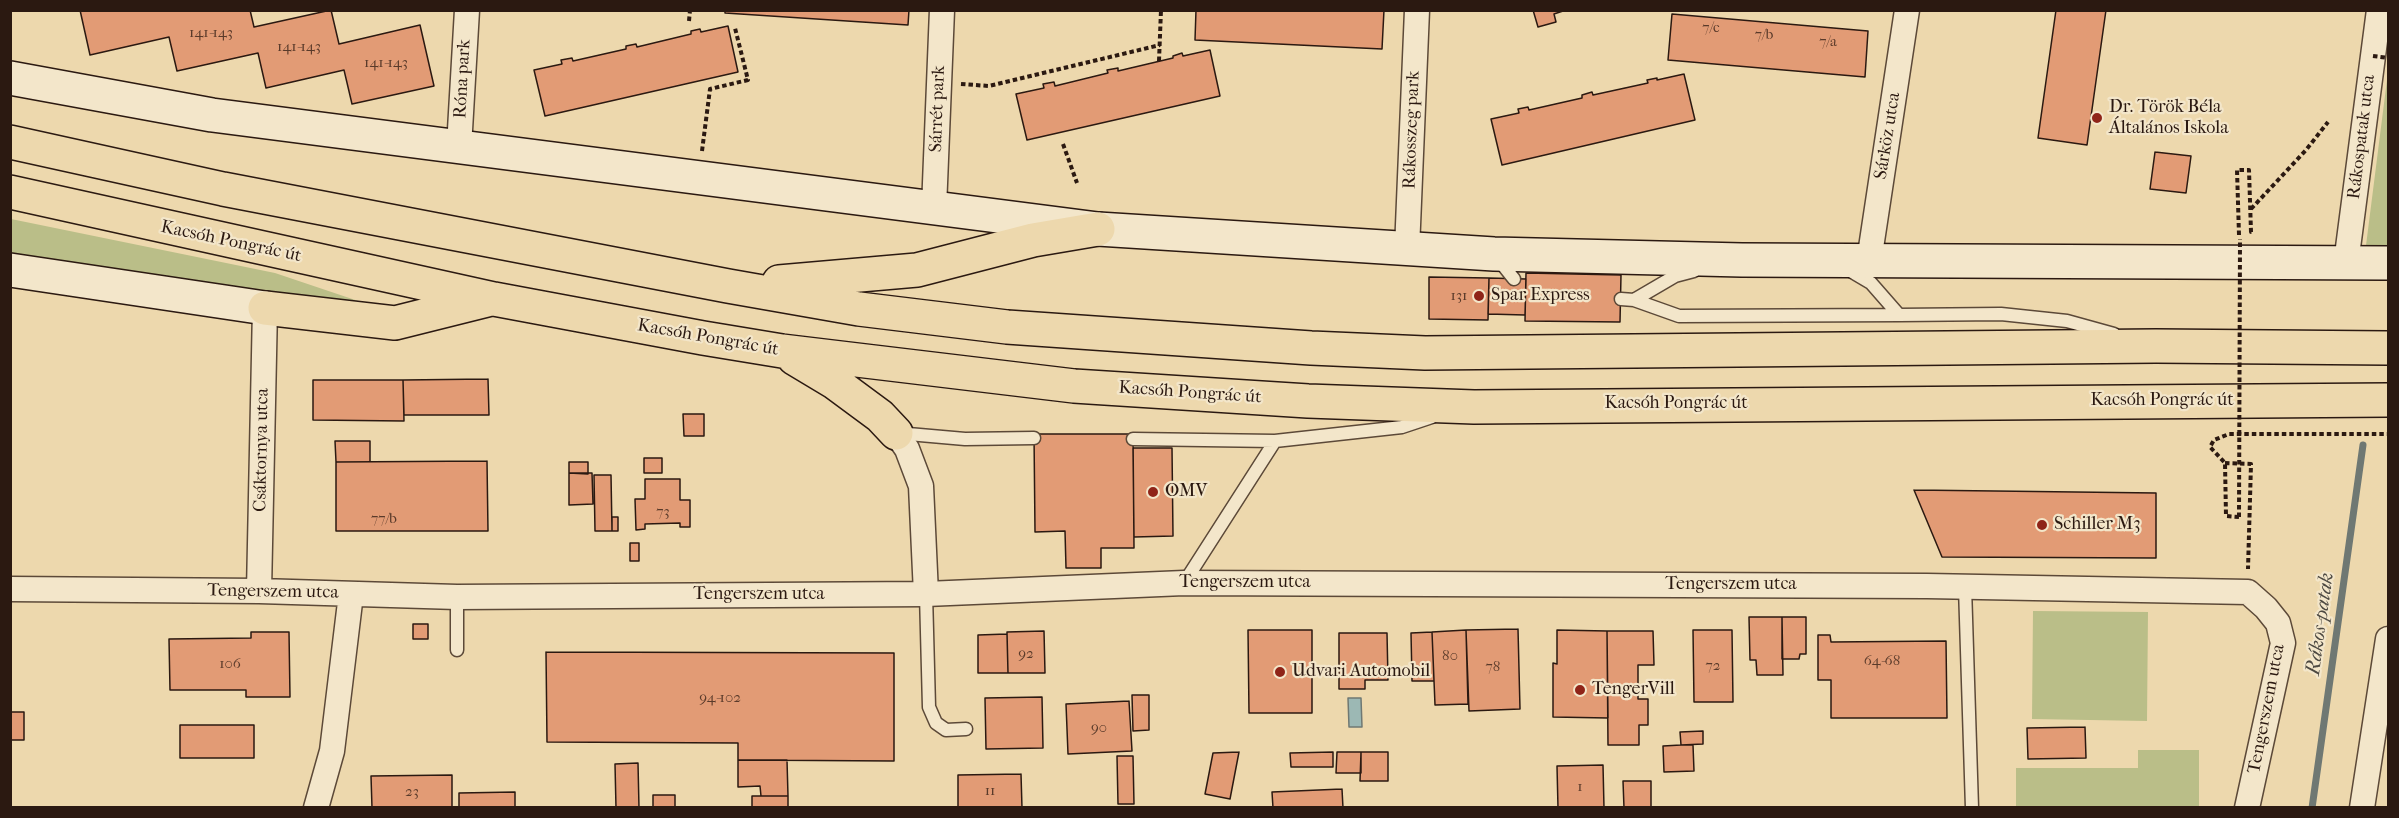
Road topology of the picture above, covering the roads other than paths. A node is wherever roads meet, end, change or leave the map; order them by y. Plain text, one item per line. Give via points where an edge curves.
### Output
1 (467, 10) edge
2 (942, 10) edge
3 (1417, 10) edge
4 (1907, 10) edge
5 (2379, 10) edge
6 (2381, 57) edge
7 (10, 78) edge
8 (10, 142) edge
9 (459, 147) junction
10 (10, 192) edge
11 (934, 208) junction
12 (1098, 229) junction
13 (1407, 249) junction
14 (1494, 254) junction
15 (1742, 260) junction
16 (1826, 261) junction
17 (1869, 261) junction
18 (2346, 263) junction
19 (2388, 263) edge
20 (10, 270) edge
21 (1514, 279) dead end
22 (728, 286) junction
23 (494, 298) junction
24 (265, 308) junction
25 (1899, 315) junction
26 (2156, 346) junction
27 (2388, 348) edge
28 (782, 351) junction
29 (2388, 400) edge
30 (1474, 407) junction
31 (896, 433) junction
32 (1034, 438) dead end
33 (1133, 439) dead end
34 (1275, 441) junction
35 (1184, 583) junction
36 (1965, 587) junction
37 (10, 589) edge
38 (259, 591) junction
39 (351, 594) junction
40 (926, 594) junction
41 (457, 597) junction
42 (2388, 639) edge
43 (457, 650) dead end
44 (966, 729) dead end
45 (316, 807) edge
46 (1972, 807) edge
47 (2247, 807) edge
48 (2362, 807) edge

1 - 9 street, Róna park
2 - 11 street, Sárrét park
3 - 13 street, Rákosszeg park
4 - 17 street, Sárköz utca
5 - 6 street, Rákospatak utca
6 - 18 street, Rákospatak utca
7 - 9 street via 212,115
8 - 22 main road via 223,189
9 - 11 street
10 - 23 main road, Kacsóh Pongrác út
11 - 12 street
12 - 13 street
12 - 22 main road via 1033,240 917,270
13 - 14 street
14 - 15 street
14 - 21 lane
15 - 16 street
15 - 25 lane via 1675,276 1627,299 1679,316
16 - 17 street
16 - 25 lane via 1871,283
17 - 18 street
18 - 19 street
20 - 24 street
22 - 26 main road via 859,309 1007,327 1311,348 1448,353
23 - 24 main road via 394,323
23 - 28 main road, Kacsóh Pongrác út
24 - 38 street, Csáktornya utca
25 - 26 lane via 2001,314 2067,321
26 - 27 main road
28 - 30 main road, Kacsóh Pongrác út via 1074,386
28 - 31 main road via 834,382
29 - 30 main road, Kacsóh Pongrác út
30 - 34 lane via 1438,414 1402,428
31 - 32 lane via 965,439
31 - 40 street via 907,449 921,486
33 - 34 lane
34 - 35 lane
35 - 36 street, Tengerszem utca
35 - 40 street, Tengerszem utca
36 - 46 lane
36 - 47 street, Tengerszem utca via 2248,592 2278,623 2283,643
37 - 38 street, Tengerszem utca
38 - 39 street, Tengerszem utca
39 - 41 street, Tengerszem utca
39 - 45 street via 332,751
40 - 41 street, Tengerszem utca
40 - 44 lane via 929,707 936,723 946,730
41 - 43 lane
42 - 48 street

